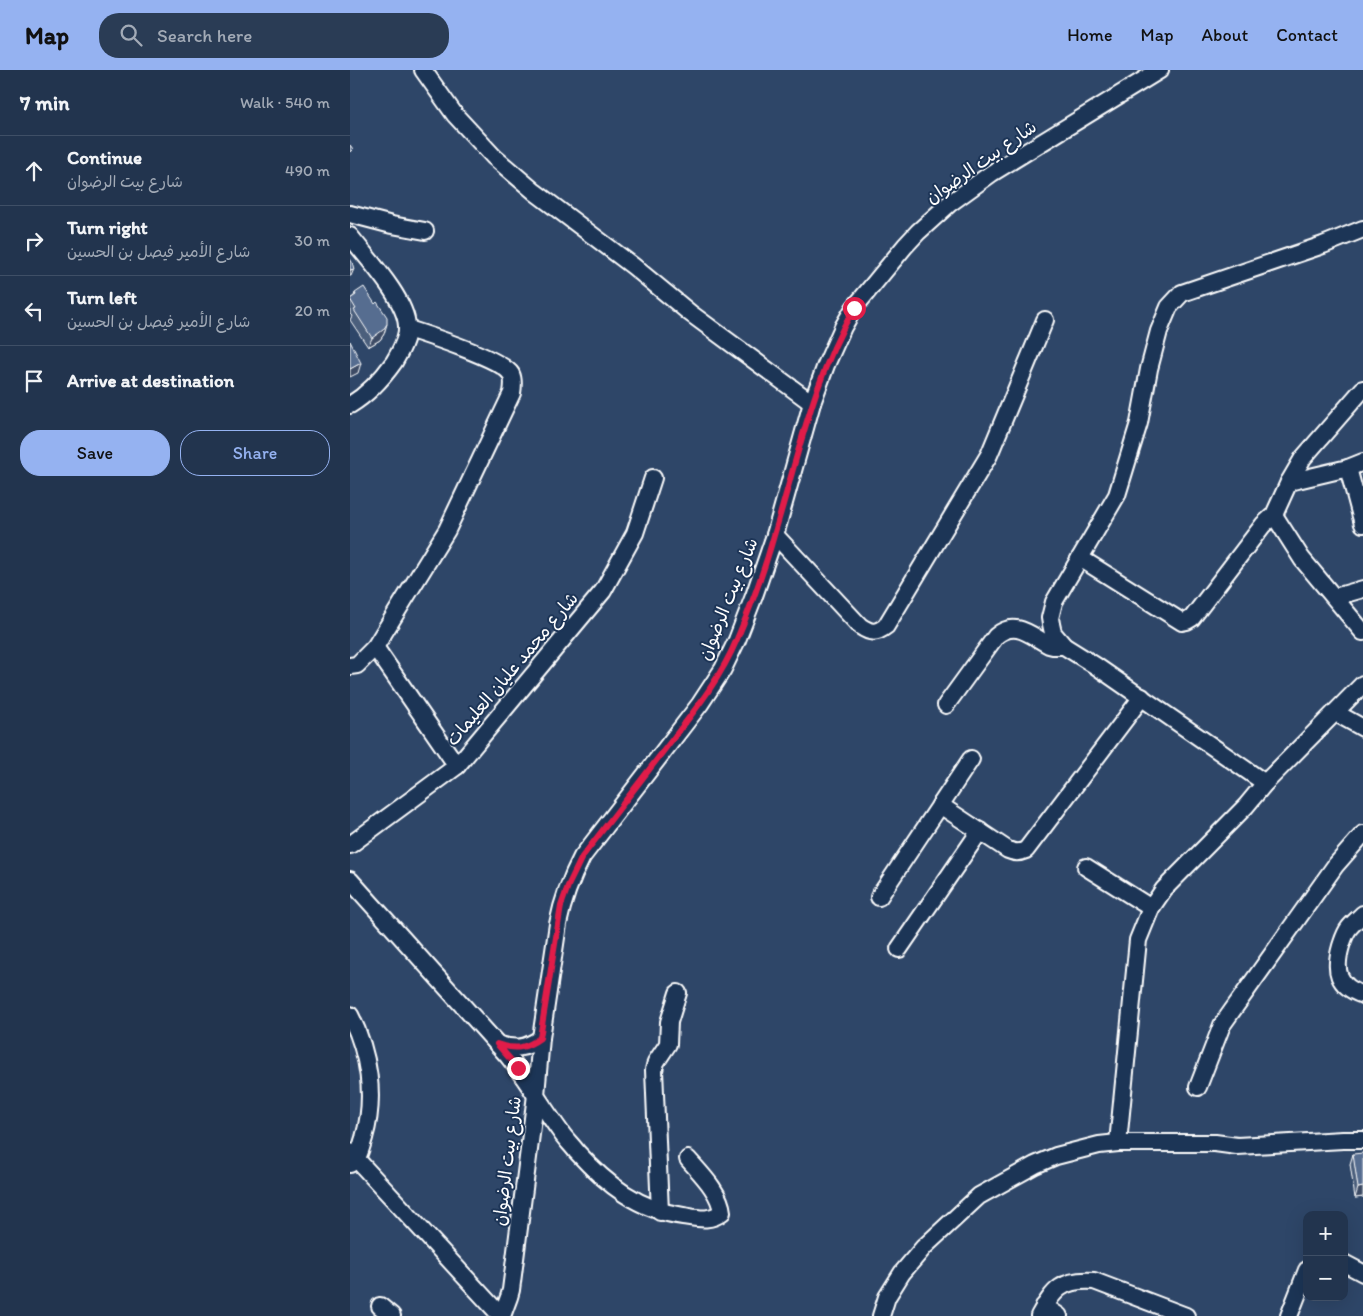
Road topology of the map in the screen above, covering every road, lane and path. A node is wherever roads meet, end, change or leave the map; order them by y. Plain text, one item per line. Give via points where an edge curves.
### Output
1 (422, 70) edge
2 (1160, 70) edge
3 (350, 214) edge
4 (1363, 228) edge
5 (425, 231) dead end
6 (350, 236) edge
7 (1045, 320) dead end
8 (408, 328) junction
9 (1363, 389) edge
10 (812, 402) junction
11 (350, 405) edge
12 (1355, 465) edge
13 (653, 478) dead end
14 (1290, 482) junction
15 (1274, 515) junction
16 (1363, 524) edge
17 (775, 535) junction
18 (1080, 558) junction
19 (1363, 589) edge
20 (1335, 597) junction
21 (1363, 632) edge
22 (1064, 646) junction
23 (375, 648) junction
24 (350, 666) edge
25 (1363, 684) edge
26 (1142, 697) junction
27 (946, 705) dead end
28 (1336, 713) junction
29 (1363, 728) edge
30 (971, 759) dead end
31 (457, 766) junction
32 (1265, 783) junction
33 (940, 805) junction
34 (980, 831) junction
35 (1363, 834) edge
36 (350, 845) edge
37 (1086, 867) dead end
38 (350, 880) edge
39 (879, 897) dead end
40 (1151, 908) junction
41 (1363, 914) edge
42 (900, 949) dead end
43 (678, 993) dead end
44 (1363, 995) edge
45 (350, 1015) edge
46 (540, 1038) junction
47 (497, 1044) junction
48 (1198, 1087) dead end
49 (536, 1095) junction
50 (1363, 1131) edge
51 (1363, 1140) edge
52 (1118, 1143) junction
53 (1215, 1143) junction
54 (352, 1159) edge
55 (688, 1159) dead end
56 (660, 1212) junction
57 (1348, 1265) edge
58 (1363, 1273) edge
59 (1303, 1280) edge
60 (1042, 1311) edge
61 (502, 1316) edge
62 (881, 1316) edge
63 (1058, 1316) edge
64 (1186, 1316) edge
65 (1289, 1316) edge

1 - 10 street via 455,115 494,157 535,192 698,319
2 - 10 street, شارع بيت الرضوان via 992,173 949,204 918,232 854,308
3 - 5 street
4 - 18 street via 1298,254 1182,293 1169,307 1158,331 1139,422 1117,495
6 - 8 street via 393,291 401,304
7 - 17 street via 989,455 886,626 874,632 860,626
8 - 11 street via 402,347 389,368 371,390
8 - 23 street via 502,366 511,374 512,393 447,530
9 - 14 street via 1303,458
10 - 17 street, شارع بيت الرضوان
12 - 14 street
12 - 16 street
13 - 31 street, شارع محمد عليان العليمات via 635,533 603,591
14 - 15 street
15 - 18 street via 1187,622 1182,622
15 - 20 street via 1302,558
17 - 46 street, شارع بيت الرضوان via 737,640 723,669 700,704 582,857 572,875 561,906
18 - 22 street via 1054,602 1050,618 1053,634
19 - 20 street
20 - 21 street
22 - 26 street
22 - 27 street via 1048,645 1020,629 1000,632
23 - 24 street via 357,665
23 - 31 street
25 - 28 street
26 - 32 street
26 - 34 street via 1026,850 1014,853
28 - 29 street
28 - 32 street
30 - 33 street
31 - 36 street, شارع محمد عليان العليمات
32 - 40 street via 1164,889
33 - 34 street
33 - 39 street
34 - 42 street
35 - 48 street via 1335,866 1222,1026
37 - 40 street
38 - 47 street
40 - 52 street via 1138,940
41 - 44 street via 1343,938 1336,966 1344,984
43 - 56 street via 669,1022 668,1044 654,1070
45 - 54 street via 368,1068 371,1092 369,1118
46 - 47 street via 520,1048
46 - 49 street, شارع بيت الرضوان
47 - 49 street
49 - 56 street via 561,1133 591,1167 629,1197
49 - 61 street, شارع بيت الرضوان via 510,1297
50 - 53 street via 1244,1135
51 - 53 street via 1237,1146
52 - 53 street
52 - 62 street via 1056,1156 979,1196 924,1247 902,1273 887,1297
54 - 61 street
55 - 56 street via 709,1185 722,1212 706,1220
57 - 58 street
59 - 65 street
60 - 63 street
60 - 64 street via 1058,1289 1068,1282 1082,1280 1094,1281

